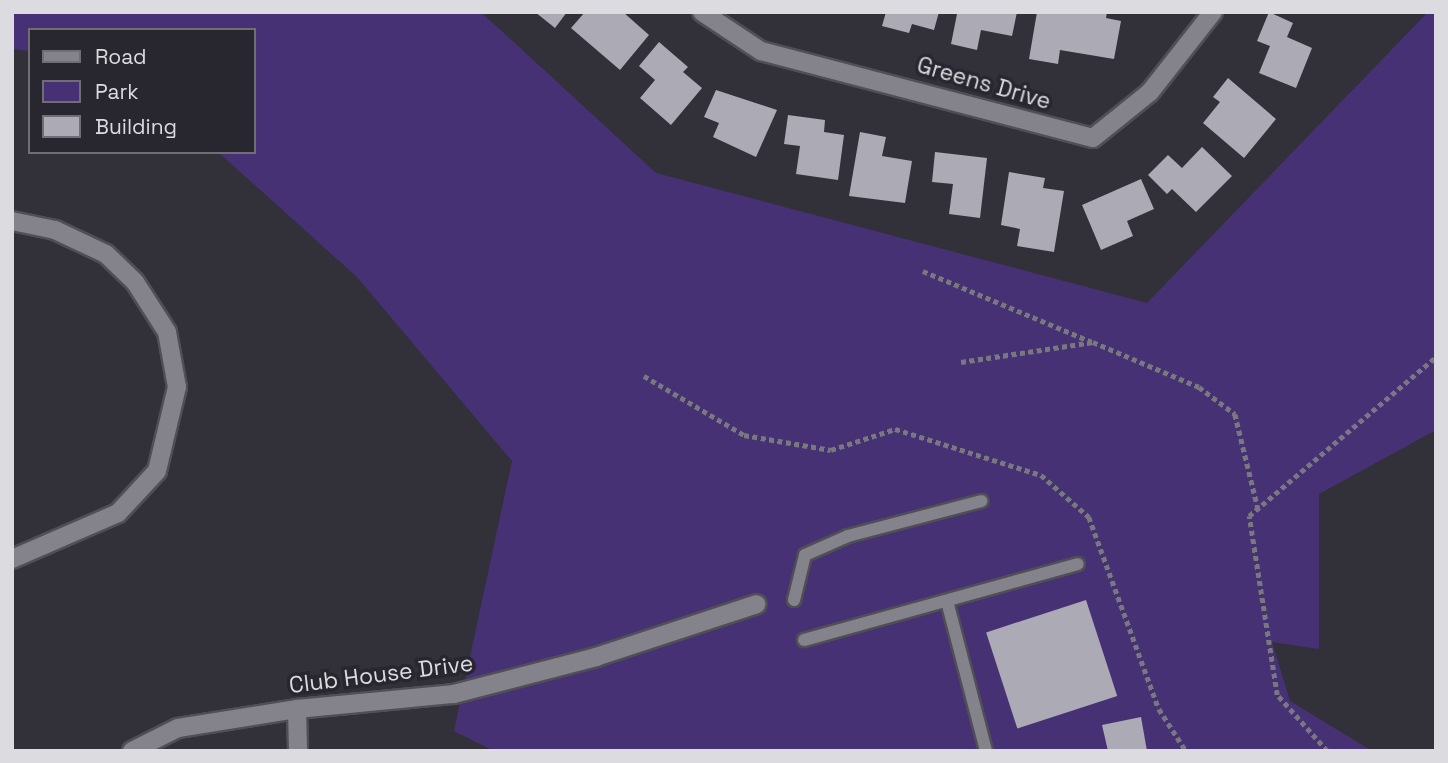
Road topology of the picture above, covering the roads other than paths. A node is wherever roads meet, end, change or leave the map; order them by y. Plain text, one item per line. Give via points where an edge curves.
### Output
1 (702, 12) edge
2 (1213, 12) edge
3 (12, 221) edge
4 (981, 501) dead end
5 (12, 559) edge
6 (1078, 564) dead end
7 (794, 600) dead end
8 (947, 601) junction
9 (757, 604) dead end
10 (804, 640) dead end
11 (297, 709) junction
12 (132, 751) edge
13 (298, 751) edge
14 (986, 751) edge

1 - 2 street, Greens Drive via 761,51 1093,138 1150,92
3 - 5 street via 55,230 106,254 135,282 167,332 177,387 157,471 117,513
4 - 7 lane via 848,536 805,555
6 - 8 lane
8 - 10 lane
8 - 14 lane
9 - 11 street, Club House Drive via 596,657 454,694
11 - 12 street, Club House Drive via 178,728
11 - 13 street

